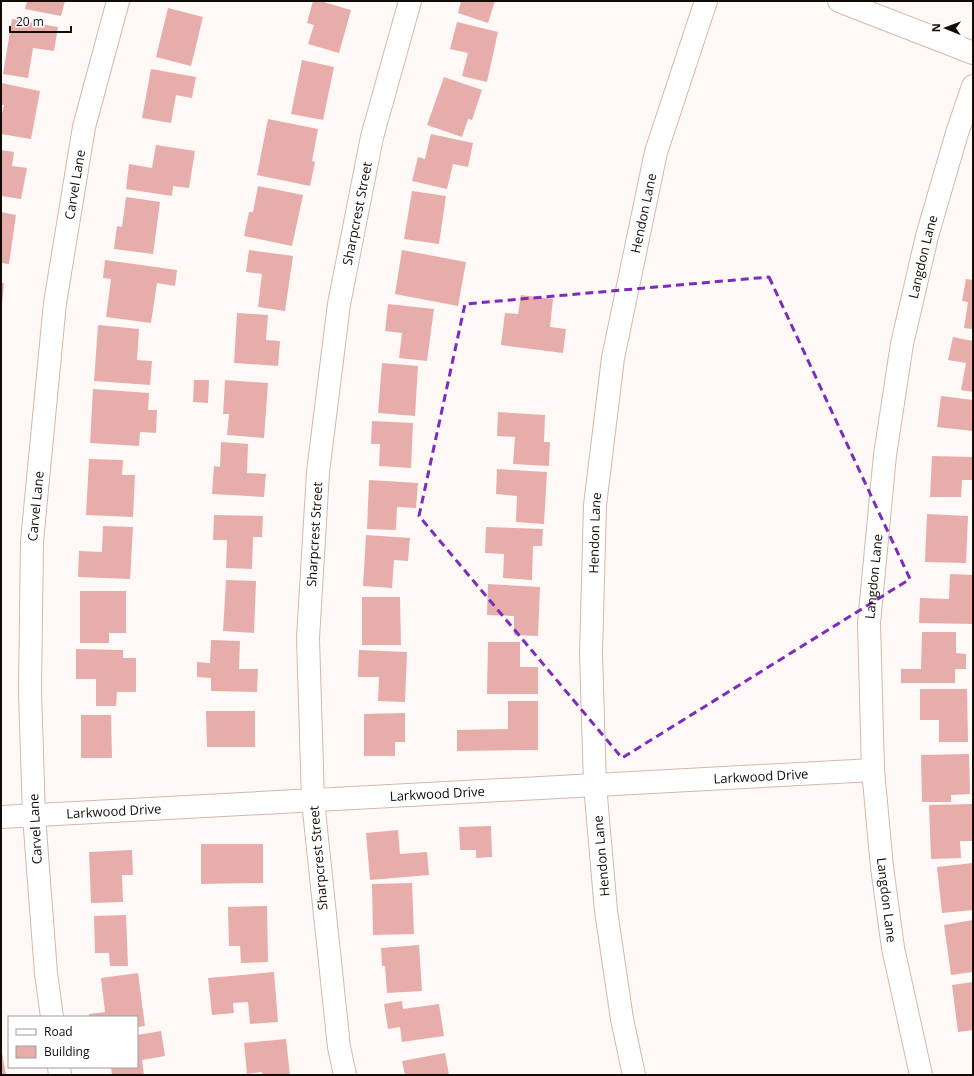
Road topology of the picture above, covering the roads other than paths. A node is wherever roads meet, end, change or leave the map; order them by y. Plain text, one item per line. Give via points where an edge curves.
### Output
1 (118, 1) edge
2 (410, 1) edge
3 (706, 1) edge
4 (840, 1) edge
5 (973, 53) edge
6 (973, 86) edge
7 (873, 770) junction
8 (595, 785) junction
9 (313, 801) junction
10 (34, 816) junction
11 (1, 817) edge
12 (52, 1016) edge
13 (345, 1075) edge
14 (634, 1075) edge
15 (921, 1075) edge

1 - 10 street, Carvel Lane via 84,127 55,303 32,541 30,690
2 - 9 street, Sharpcrest Street via 372,137 342,289 318,472 308,638
3 - 8 street, Hendon Lane via 656,152 613,358 595,505 591,654
4 - 5 street
6 - 7 street, Langdon Lane via 927,236 902,344 885,456 869,623
7 - 8 street, Larkwood Drive
7 - 15 street, Langdon Lane via 893,948
8 - 9 street, Larkwood Drive
8 - 14 street, Hendon Lane via 606,911 622,1019
9 - 10 street, Larkwood Drive
9 - 13 street, Sharpcrest Street via 338,1039
10 - 11 street, Larkwood Drive
10 - 12 street, Carvel Lane via 46,973

